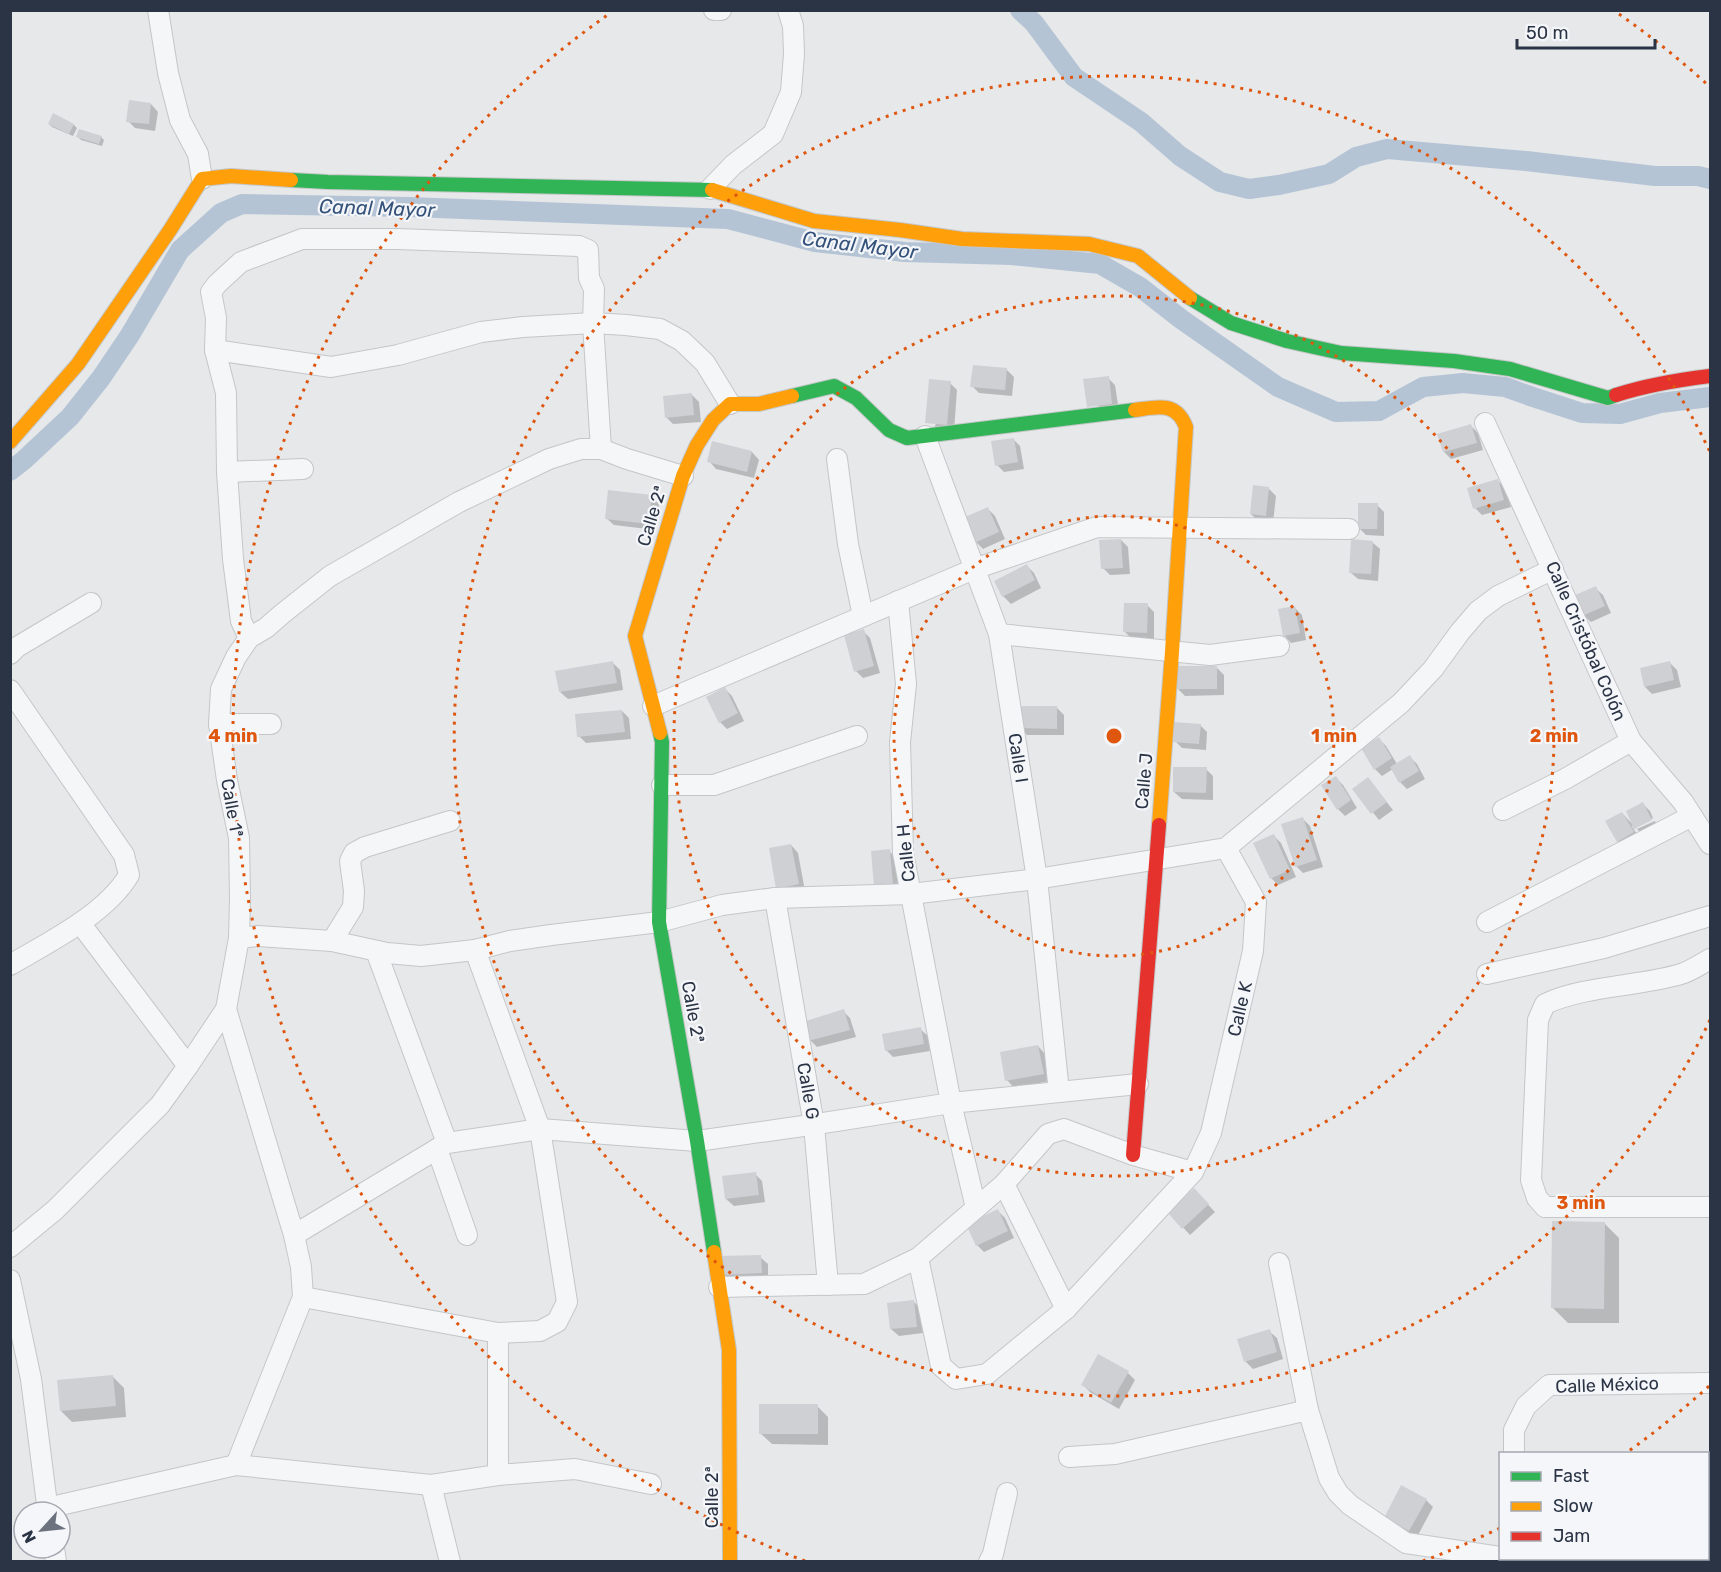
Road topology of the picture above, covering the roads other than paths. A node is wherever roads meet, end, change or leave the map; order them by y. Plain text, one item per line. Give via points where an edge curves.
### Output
1 (158, 10) edge
2 (714, 10) edge
3 (721, 10) edge
4 (788, 10) edge
5 (202, 179) junction
6 (710, 189) junction
7 (593, 323) junction
8 (216, 350) junction
9 (1710, 376) edge
10 (730, 404) junction
11 (1485, 423) dead end
12 (926, 436) junction
13 (10, 442) edge
14 (601, 449) junction
15 (837, 459) dead end
16 (303, 469) dead end
17 (227, 472) junction
18 (683, 476) junction
19 (1179, 528) junction
20 (1348, 530) dead end
21 (974, 569) junction
22 (1554, 569) junction
23 (898, 601) junction
24 (92, 603) dead end
25 (862, 616) junction
26 (999, 634) junction
27 (249, 638) junction
28 (1279, 646) dead end
29 (1172, 651) junction
30 (10, 654) edge
31 (10, 690) edge
32 (653, 705) junction
33 (219, 724) junction
34 (271, 724) dead end
35 (857, 736) dead end
36 (1631, 741) junction
37 (662, 785) junction
38 (1503, 810) dead end
39 (1692, 816) junction
40 (450, 821) dead end
41 (1710, 844) edge
42 (1226, 848) junction
43 (1155, 860) junction
44 (1037, 879) junction
45 (911, 894) junction
46 (775, 898) junction
47 (1710, 916) edge
48 (659, 922) junction
49 (1487, 922) dead end
50 (80, 923) junction
51 (239, 939) junction
52 (332, 941) junction
53 (475, 950) junction
54 (376, 951) junction
55 (1710, 959) edge
56 (10, 965) edge
57 (1487, 974) dead end
58 (226, 1009) junction
59 (188, 1066) junction
60 (1138, 1084) junction
61 (1059, 1092) junction
62 (951, 1103) junction
63 (814, 1125) junction
64 (540, 1129) junction
65 (697, 1141) junction
66 (442, 1146) junction
67 (1133, 1155) junction
68 (1193, 1172) junction
69 (1004, 1184) junction
70 (1710, 1207) edge
71 (976, 1208) junction
72 (294, 1235) junction
73 (467, 1235) dead end
74 (10, 1247) edge
75 (918, 1258) junction
76 (1279, 1263) dead end
77 (10, 1280) edge
78 (828, 1285) junction
79 (719, 1287) junction
80 (303, 1298) junction
81 (1066, 1310) junction
82 (498, 1333) junction
83 (1710, 1383) edge
84 (1308, 1410) junction
85 (1514, 1452) edge
86 (1069, 1457) dead end
87 (236, 1465) junction
88 (498, 1474) junction
89 (431, 1485) junction
90 (651, 1485) dead end
91 (1007, 1493) dead end
92 (47, 1500) edge
93 (72, 1504) edge
94 (1499, 1557) edge
95 (450, 1562) edge
96 (730, 1562) edge
97 (988, 1562) edge

1 - 5 street via 172,92 180,120 198,154
2 - 3 street
4 - 6 street via 793,26 791,92 773,134
5 - 6 street via 231,176 328,182
5 - 13 street via 78,364
6 - 9 street via 814,221 962,239 1089,244 1138,256 1231,324 1341,353 1510,369 1608,398 1645,386
7 - 8 street via 481,332 398,355 331,367
7 - 8 street via 594,289 589,278 588,250 579,246 302,239 241,262 217,284 212,292
7 - 10 street via 660,329 682,341 705,363
7 - 14 street
8 - 17 street via 226,393
10 - 12 street via 759,404 834,386 856,398 889,430 908,438
10 - 18 street, Calle 2ª via 712,420
11 - 22 street, Calle Cristóbal Colón
12 - 19 street, Calle J via 1163,406 1178,412 1186,427
12 - 21 street, Calle I
14 - 18 street, Calle 1ª
14 - 27 street, Calle 1ª via 581,449 549,459 459,502 330,576
15 - 25 street
16 - 17 street
17 - 27 street via 241,621
18 - 32 street, Calle 2ª via 635,636
19 - 20 street
19 - 21 street via 1097,527
19 - 29 street, Calle J
21 - 23 street
21 - 26 street, Calle I
22 - 36 street, Calle Cristóbal Colón
22 - 42 street via 1498,596 1478,611 1401,703
23 - 25 street
23 - 45 street, Calle H via 906,684 900,741 903,854
24 - 30 street via 17,646
25 - 32 street
26 - 29 street
26 - 44 street, Calle I
27 - 33 street, Calle 1ª via 222,689
28 - 29 street via 1210,655
29 - 43 street, Calle J
31 - 50 street via 124,855 129,875 121,889
32 - 37 street, Calle 2ª via 662,742
33 - 34 street
33 - 51 street, Calle 1ª via 239,838
35 - 37 street via 714,785
36 - 38 street
36 - 39 street, Calle Cristóbal Colón
37 - 48 street, Calle 2ª
39 - 41 street, Calle Cristóbal Colón
39 - 49 street
40 - 52 street via 354,853 350,861 353,907
42 - 43 street
42 - 68 street, Calle K via 1256,902 1253,951 1211,1133
43 - 44 street
43 - 60 street, Calle J
44 - 45 street
44 - 61 street, Calle I
45 - 46 street
45 - 62 street, Calle H
46 - 48 street via 722,904
46 - 63 street, Calle G
47 - 57 street via 1604,948
48 - 53 street via 510,941
48 - 65 street, Calle 2ª
50 - 56 street
50 - 59 street
51 - 52 street via 258,936
51 - 58 street, Calle 1ª
52 - 54 street
53 - 54 street via 421,956
53 - 64 street
54 - 66 street
55 - 70 street via 1683,973 1563,996 1545,1004 1538,1020 1531,1180 1545,1207
58 - 59 street, Calle 1ª
58 - 72 street
59 - 74 street, Calle 1ª via 160,1105 55,1210
60 - 61 street
60 - 67 street, Calle J
61 - 62 street
62 - 63 street
62 - 71 street, Calle H
63 - 65 street
63 - 78 street, Calle G
64 - 65 street
64 - 66 street
64 - 82 street via 567,1302 557,1322 540,1331
65 - 79 street, Calle 2ª
66 - 72 street
66 - 73 street
67 - 68 street
67 - 69 street via 1064,1129 1053,1131
68 - 81 street, Calle K
69 - 71 street
69 - 81 street
71 - 75 street
72 - 80 street
75 - 78 street via 864,1284
75 - 81 street, Calle K via 941,1366 956,1379 987,1374
76 - 84 street
77 - 92 street via 31,1379
78 - 79 street
79 - 96 street, Calle 2ª via 729,1350
80 - 82 street
80 - 87 street
82 - 88 street
83 - 85 street, Calle México via 1549,1385 1526,1406 1514,1430
84 - 86 street via 1115,1454
84 - 94 street via 1329,1478 1350,1504 1406,1543
87 - 89 street
87 - 93 street
88 - 89 street
88 - 90 street via 575,1468
89 - 95 street
91 - 97 street

